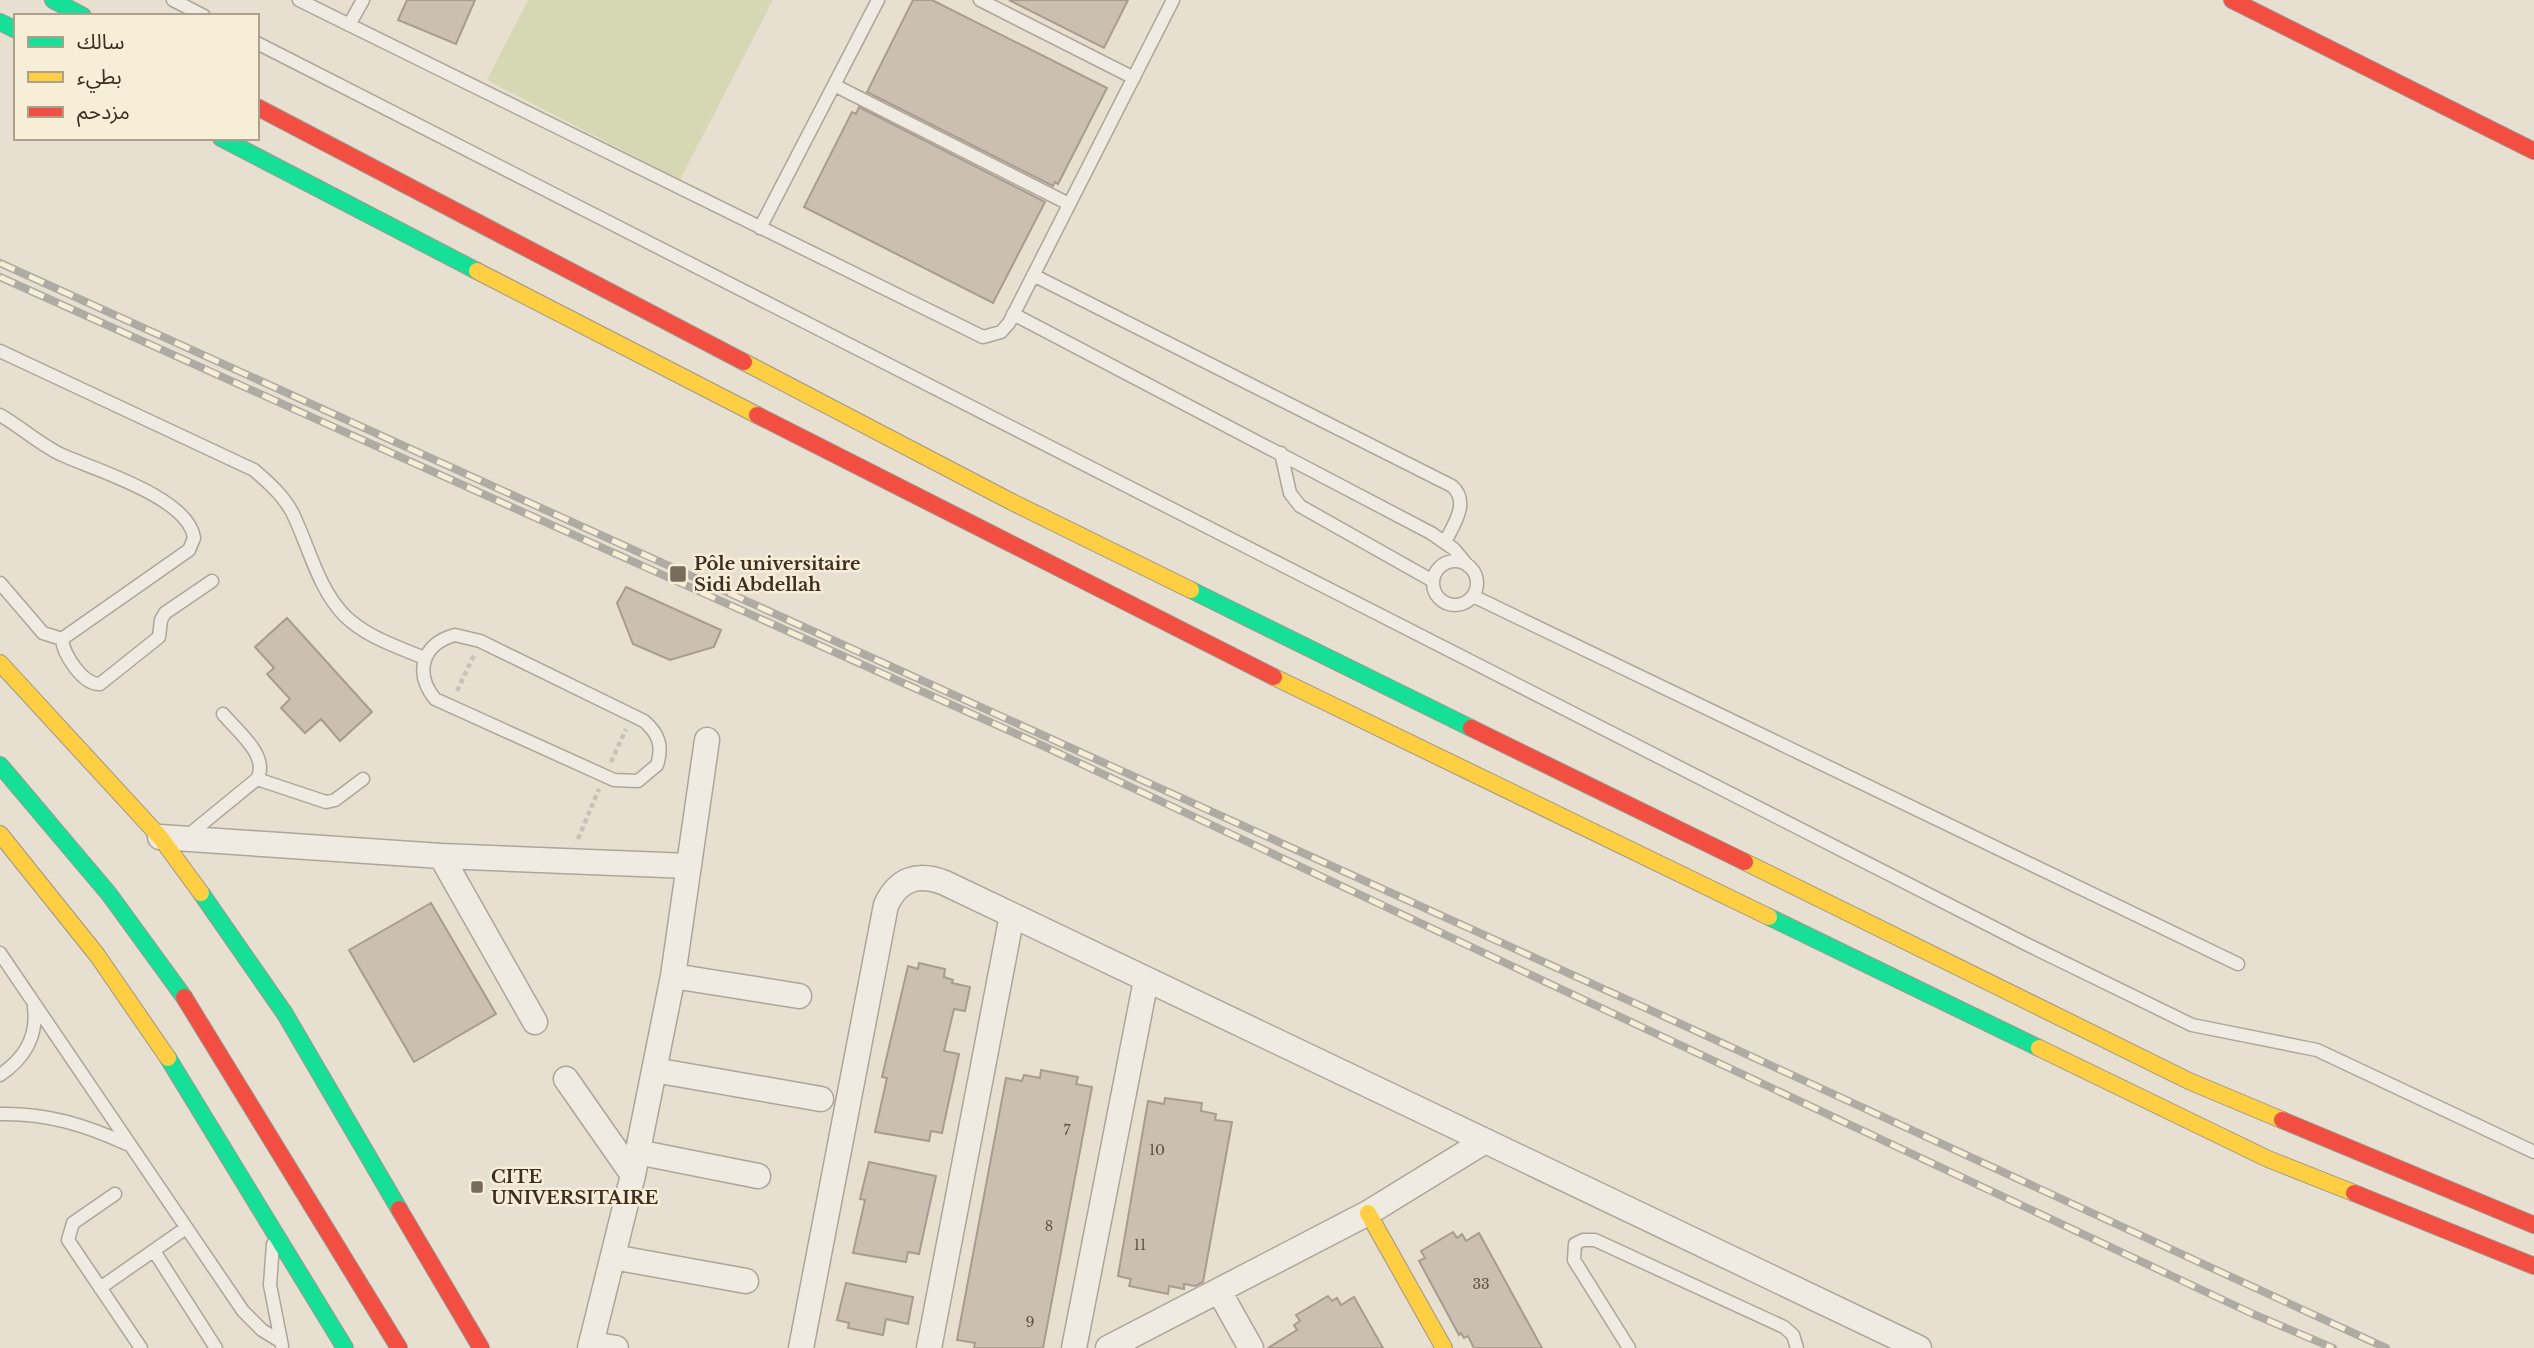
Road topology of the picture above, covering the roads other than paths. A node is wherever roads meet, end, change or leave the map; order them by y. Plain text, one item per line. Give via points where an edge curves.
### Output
1 (53, 0) edge
2 (83, 0) edge
3 (173, 0) edge
4 (299, 0) edge
5 (363, 0) edge
6 (878, 0) edge
7 (980, 0) edge
8 (1174, 0) edge
9 (2232, 0) edge
10 (79, 14) edge
11 (101, 14) edge
12 (200, 14) edge
13 (349, 25) junction
14 (259, 44) edge
15 (1133, 78) junction
16 (834, 85) junction
17 (259, 108) edge
18 (225, 140) edge
19 (2534, 151) edge
20 (1069, 204) junction
21 (760, 228) junction
22 (1033, 275) junction
23 (1013, 314) junction
24 (0, 351) edge
25 (0, 415) edge
26 (1281, 453) junction
27 (1445, 542) junction
28 (1468, 566) junction
29 (212, 581) dead end
30 (1433, 581) junction
31 (2, 588) edge
32 (1473, 596) junction
33 (61, 639) junction
34 (424, 658) junction
35 (0, 663) edge
36 (223, 714) dead end
37 (707, 740) dead end
38 (0, 765) edge
39 (257, 779) junction
40 (363, 779) dead end
41 (0, 834) edge
42 (172, 838) junction
43 (442, 856) junction
44 (689, 866) junction
45 (1012, 915) junction
46 (0, 953) edge
47 (2238, 964) dead end
48 (673, 976) junction
49 (1146, 980) junction
50 (799, 996) dead end
51 (34, 1004) junction
52 (535, 1022) dead end
53 (654, 1070) junction
54 (0, 1075) edge
55 (566, 1079) dead end
56 (821, 1099) dead end
57 (0, 1114) edge
58 (1485, 1141) junction
59 (129, 1144) junction
60 (2534, 1152) edge
61 (635, 1163) junction
62 (758, 1176) dead end
63 (115, 1194) dead end
64 (1359, 1223) junction
65 (2534, 1225) edge
66 (186, 1228) junction
67 (275, 1229) junction
68 (154, 1251) junction
69 (613, 1256) junction
70 (2534, 1266) edge
71 (747, 1281) dead end
72 (100, 1288) junction
73 (1219, 1292) junction
74 (281, 1345) edge
75 (591, 1346) edge
76 (1909, 1346) edge
77 (141, 1348) edge
78 (216, 1348) edge
79 (345, 1348) edge
80 (399, 1348) edge
81 (481, 1348) edge
82 (616, 1348) edge
83 (801, 1348) edge
84 (929, 1348) edge
85 (1074, 1348) edge
86 (1108, 1348) edge
87 (1251, 1348) edge
88 (1444, 1348) edge
89 (1629, 1348) edge
90 (1797, 1348) edge

1 - 10 main road
2 - 11 main road
3 - 12 lane
4 - 13 lane
5 - 13 lane
6 - 16 lane
7 - 15 lane
8 - 15 lane
9 - 19 main road
13 - 21 lane
14 - 60 lane via 2028,946 2192,1025 2317,1050
15 - 20 lane
16 - 20 lane
16 - 21 lane
17 - 65 main road via 1012,502 2189,1081
18 - 70 main road via 1280,680 2256,1153
20 - 22 lane
21 - 23 lane via 976,336 1000,332
22 - 23 lane
22 - 27 lane via 1452,486 1460,494 1461,506
23 - 26 lane
24 - 34 lane via 254,470 292,513 326,589 344,614 379,639
25 - 33 lane via 60,453 150,492 194,532 189,550
26 - 27 lane
26 - 30 lane via 1290,493 1300,506
27 - 28 lane
28 - 30 lane via 1446,563
28 - 32 lane via 1476,580
29 - 33 lane via 165,613 159,637 100,684 90,682 65,654
30 - 32 lane via 1437,596 1451,605
31 - 33 lane via 43,633
32 - 47 lane
34 - 34 lane via 442,638 455,635 480,641 644,721 659,741 657,765 638,781 614,780 435,699 425,687
35 - 42 main road
36 - 39 lane via 260,758
37 - 44 street
38 - 80 main road via 109,894 197,1016
39 - 40 lane via 326,802
39 - 42 lane
41 - 67 main road via 68,915 149,1026
42 - 43 street
42 - 81 main road via 285,1014
43 - 44 street
43 - 52 street
44 - 48 street
45 - 49 street
45 - 83 street via 931,877 902,882 892,892
45 - 84 street
46 - 51 lane
48 - 50 street
48 - 53 street
49 - 58 street
49 - 85 street
51 - 54 lane via 36,1020 27,1049
51 - 59 lane
53 - 56 street
53 - 61 street
55 - 61 street
57 - 59 lane via 63,1119
58 - 64 street
58 - 76 street
59 - 66 lane
61 - 62 street
61 - 69 street
63 - 72 lane via 73,1223 69,1231 72,1247
64 - 73 street
64 - 88 main road
66 - 68 lane
66 - 74 lane via 252,1321
67 - 74 lane via 270,1285
67 - 79 main road
68 - 72 lane
68 - 78 lane
69 - 71 street
69 - 75 street
72 - 77 lane
73 - 86 street
73 - 87 street
75 - 82 street
89 - 90 lane via 1574,1260 1575,1244 1583,1240 1595,1240 1784,1327

